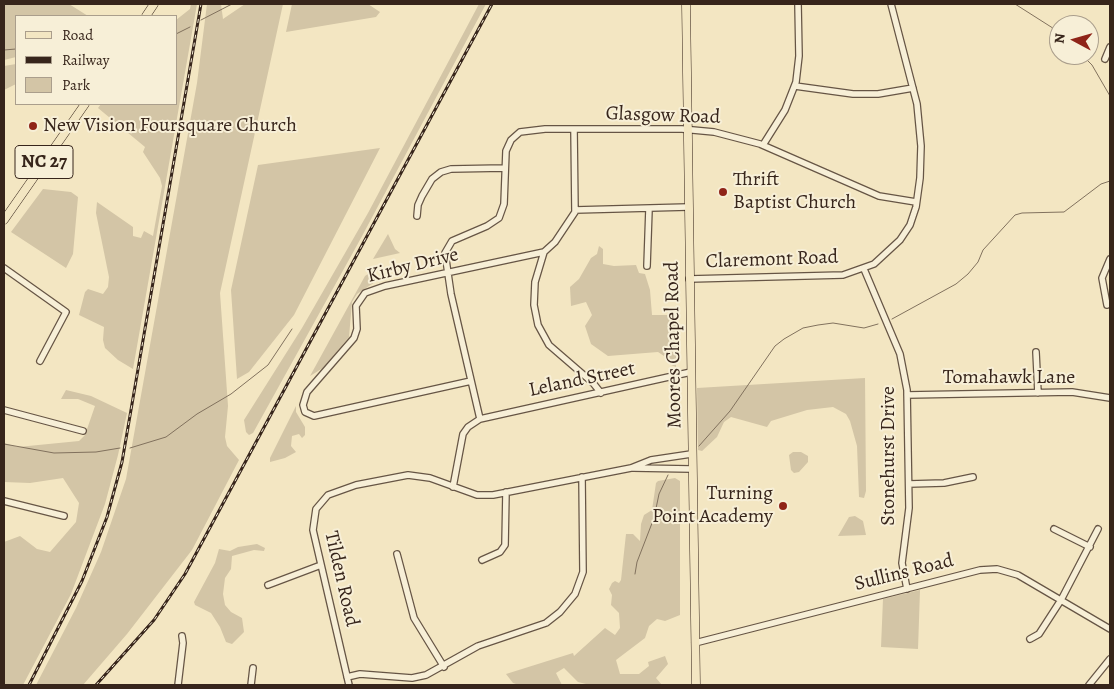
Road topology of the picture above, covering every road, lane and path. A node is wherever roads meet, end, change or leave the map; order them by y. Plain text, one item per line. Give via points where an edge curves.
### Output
1 (154, 4) edge
2 (686, 4) edge
3 (798, 4) edge
4 (891, 4) edge
5 (147, 15) edge
6 (1110, 47) edge
7 (1105, 59) dead end
8 (795, 86) junction
9 (913, 88) junction
10 (84, 105) edge
11 (574, 129) junction
12 (688, 130) junction
13 (763, 145) junction
14 (504, 168) junction
15 (916, 202) junction
16 (688, 207) junction
17 (649, 209) junction
18 (575, 210) junction
19 (416, 216) dead end
20 (4, 220) edge
21 (544, 252) junction
22 (1110, 259) edge
23 (647, 266) dead end
24 (4, 268) edge
25 (864, 269) junction
26 (447, 272) junction
27 (689, 279) junction
28 (1107, 305) dead end
29 (1036, 352) dead end
30 (40, 361) dead end
31 (690, 372) junction
32 (471, 381) junction
33 (600, 393) junction
34 (1038, 393) junction
35 (908, 395) junction
36 (1110, 398) edge
37 (4, 410) edge
38 (480, 419) junction
39 (83, 431) dead end
40 (691, 454) junction
41 (631, 468) junction
42 (691, 469) junction
43 (582, 477) junction
44 (973, 477) dead end
45 (909, 484) junction
46 (453, 487) junction
47 (506, 492) junction
48 (4, 501) edge
49 (64, 516) dead end
50 (1098, 528) dead end
51 (1054, 529) dead end
52 (1090, 547) junction
53 (397, 554) dead end
54 (482, 560) dead end
55 (321, 565) junction
56 (268, 585) dead end
57 (907, 589) junction
58 (1061, 600) junction
59 (1110, 629) edge
60 (182, 636) dead end
61 (1030, 639) dead end
62 (695, 643) junction
63 (1110, 659) edge
64 (444, 667) junction
65 (253, 668) dead end
66 (347, 676) junction
67 (178, 685) edge
68 (251, 685) edge
69 (349, 685) edge
70 (696, 685) edge
71 (1089, 685) edge

1 - 5 main road
2 - 12 main road, Moores Chapel Road
3 - 8 street via 799,56
4 - 9 street, Claremont Road
6 - 7 street
8 - 9 street via 853,94
8 - 13 street via 785,110
9 - 15 street, Claremont Road via 921,146
10 - 20 main road, NC 27
11 - 12 street, Glasgow Road
11 - 14 street, Glasgow Road via 531,129 516,135 506,151
11 - 18 street
12 - 13 street, Glasgow Road via 726,134
12 - 16 main road, Moores Chapel Road
13 - 15 street, Glasgow Road via 866,192 892,200
14 - 19 street via 441,172 432,179 422,196
14 - 26 street via 501,215 493,224 449,244 445,258
15 - 25 street, Claremont Road via 910,225 900,240 881,259
16 - 17 street
16 - 27 main road, Moores Chapel Road
17 - 18 street
17 - 23 street
18 - 21 street via 555,242
21 - 26 street, Kirby Drive
21 - 33 street via 534,292 540,330 556,354 593,383
22 - 28 street via 1102,278
24 - 30 street via 66,312
25 - 27 street, Claremont Road via 833,276
25 - 35 street, Stonehurst Drive via 900,354
26 - 32 street
26 - 32 street, Kirby Drive via 374,289 362,296 356,306 354,338 306,392 304,409 314,416
27 - 31 main road, Moores Chapel Road
29 - 34 street
31 - 33 street, Leland Street
31 - 40 main road, Moores Chapel Road
32 - 38 street
33 - 38 street, Leland Street
34 - 35 street, Tomahawk Lane
34 - 36 street, Tomahawk Lane via 1072,392
35 - 45 street, Stonehurst Drive
37 - 39 street
38 - 46 street via 463,434
40 - 41 street, Tilden Road via 651,460
40 - 42 main road, Moores Chapel Road
41 - 42 street, Tilden Road
41 - 43 street, Tilden Road
42 - 62 main road, Moores Chapel Road
43 - 47 street, Tilden Road
43 - 64 street via 584,563 581,581 570,602 546,622 484,644
44 - 45 street via 944,483
45 - 57 street, Stonehurst Drive via 902,563
46 - 47 street, Tilden Road via 481,496
46 - 55 street, Tilden Road via 430,478 408,475 332,492 319,504 312,522
47 - 54 street via 506,542 500,552
48 - 49 street
50 - 52 street
51 - 52 street
52 - 58 street
53 - 64 street via 414,618
55 - 56 street
55 - 66 street, Tilden Road
57 - 58 street, Sullins Road via 980,570 997,569 1018,575
57 - 62 street, Sullins Road
58 - 59 street, Sullins Road
58 - 61 street via 1040,634
60 - 67 street
62 - 70 main road, Moores Chapel Road
63 - 71 street
64 - 66 street via 412,678 367,674
65 - 68 street
66 - 69 street, Tilden Road

